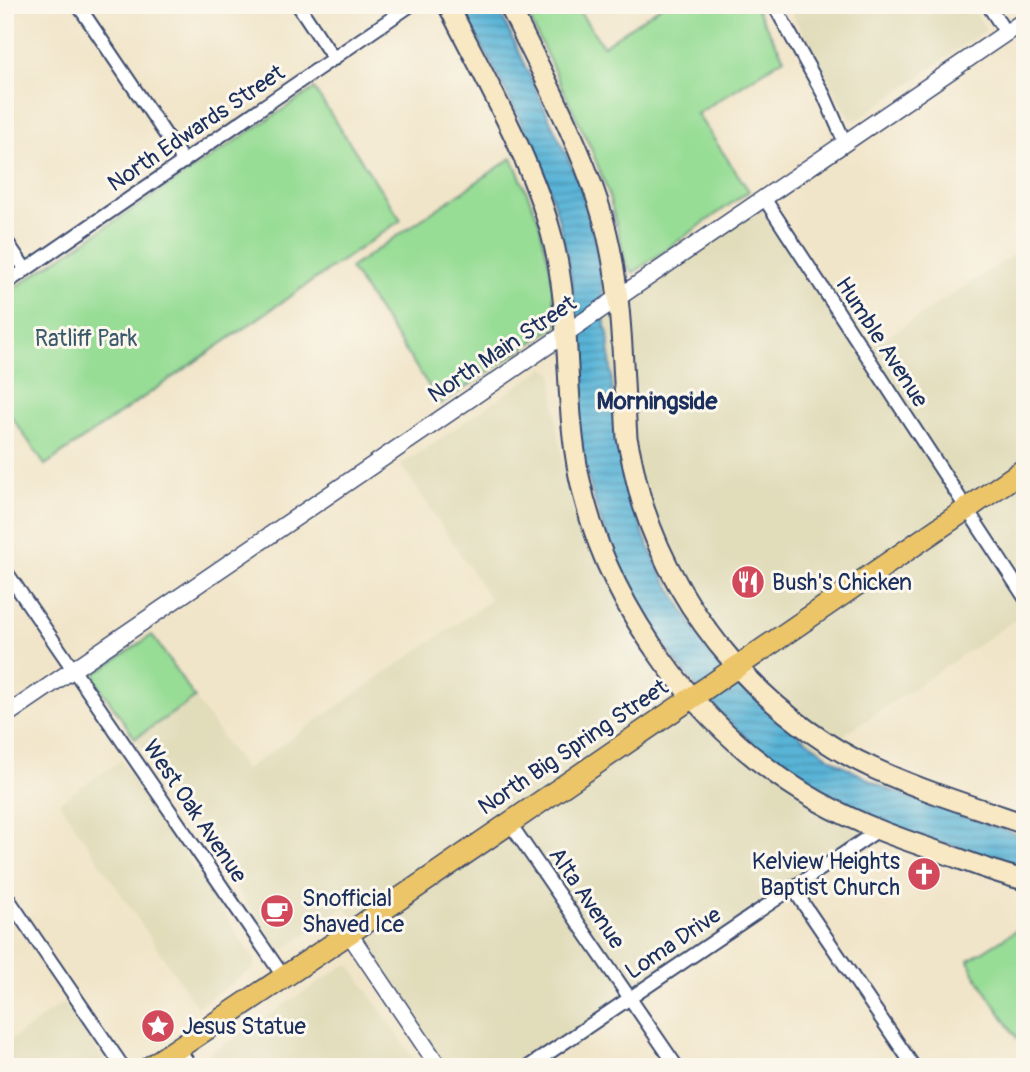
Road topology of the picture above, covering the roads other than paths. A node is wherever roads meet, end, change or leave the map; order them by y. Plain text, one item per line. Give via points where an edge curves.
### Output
1 (78, 5) edge
2 (298, 5) edge
3 (411, 5) edge
4 (448, 5) edge
5 (509, 5) edge
6 (774, 5) edge
7 (988, 5) edge
8 (1025, 20) edge
9 (1006, 33) junction
10 (334, 59) junction
11 (845, 143) junction
12 (184, 162) junction
13 (764, 198) junction
14 (5, 239) edge
15 (26, 270) junction
16 (5, 284) edge
17 (618, 297) junction
18 (565, 333) junction
19 (1025, 469) edge
20 (966, 509) junction
21 (5, 570) edge
22 (1025, 598) edge
23 (736, 666) junction
24 (73, 669) junction
25 (692, 696) junction
26 (5, 716) edge
27 (509, 822) junction
28 (1025, 824) edge
29 (877, 831) junction
30 (1025, 880) edge
31 (792, 887) junction
32 (5, 894) edge
33 (348, 932) junction
34 (283, 976) junction
35 (630, 998) junction
36 (178, 1048) junction
37 (122, 1067) edge
38 (150, 1067) edge
39 (191, 1067) edge
40 (439, 1067) edge
41 (528, 1067) edge
42 (677, 1067) edge
43 (914, 1067) edge

1 - 12 street
2 - 10 street
3 - 10 street, North Edwards Street
4 - 18 main road via 518,146 545,212 557,259
5 - 17 main road via 583,159 607,234
6 - 11 street
7 - 9 street
8 - 9 street, North Main Street
9 - 11 street, North Main Street
10 - 12 street, North Edwards Street
11 - 13 street, North Main Street
12 - 15 street, North Edwards Street
13 - 17 street, North Main Street
13 - 20 street, Humble Avenue
14 - 15 street
15 - 16 street, North Edwards Street
17 - 18 street, North Main Street
17 - 23 main road via 627,438 643,506 679,587
18 - 24 street, North Main Street
18 - 25 main road via 576,456 597,537 633,612
19 - 20 highway, North Big Spring Street
20 - 22 street, Humble Avenue
20 - 23 highway, North Big Spring Street
21 - 24 street, West Oak Avenue
23 - 25 highway, North Big Spring Street
23 - 28 main road via 788,714 853,757 908,783
24 - 26 street, North Main Street
24 - 34 street, West Oak Avenue
25 - 27 highway, North Big Spring Street
25 - 29 main road via 770,769 817,801
27 - 33 highway, North Big Spring Street
27 - 35 street, Alta Avenue
29 - 30 main road
29 - 31 street, Loma Drive
31 - 35 street, Loma Drive
31 - 43 street
32 - 37 street
33 - 34 highway, North Big Spring Street
33 - 40 street
34 - 36 highway, North Big Spring Street
35 - 41 street, Loma Drive
35 - 42 street, Alta Avenue
36 - 38 highway, North Big Spring Street
36 - 39 street

